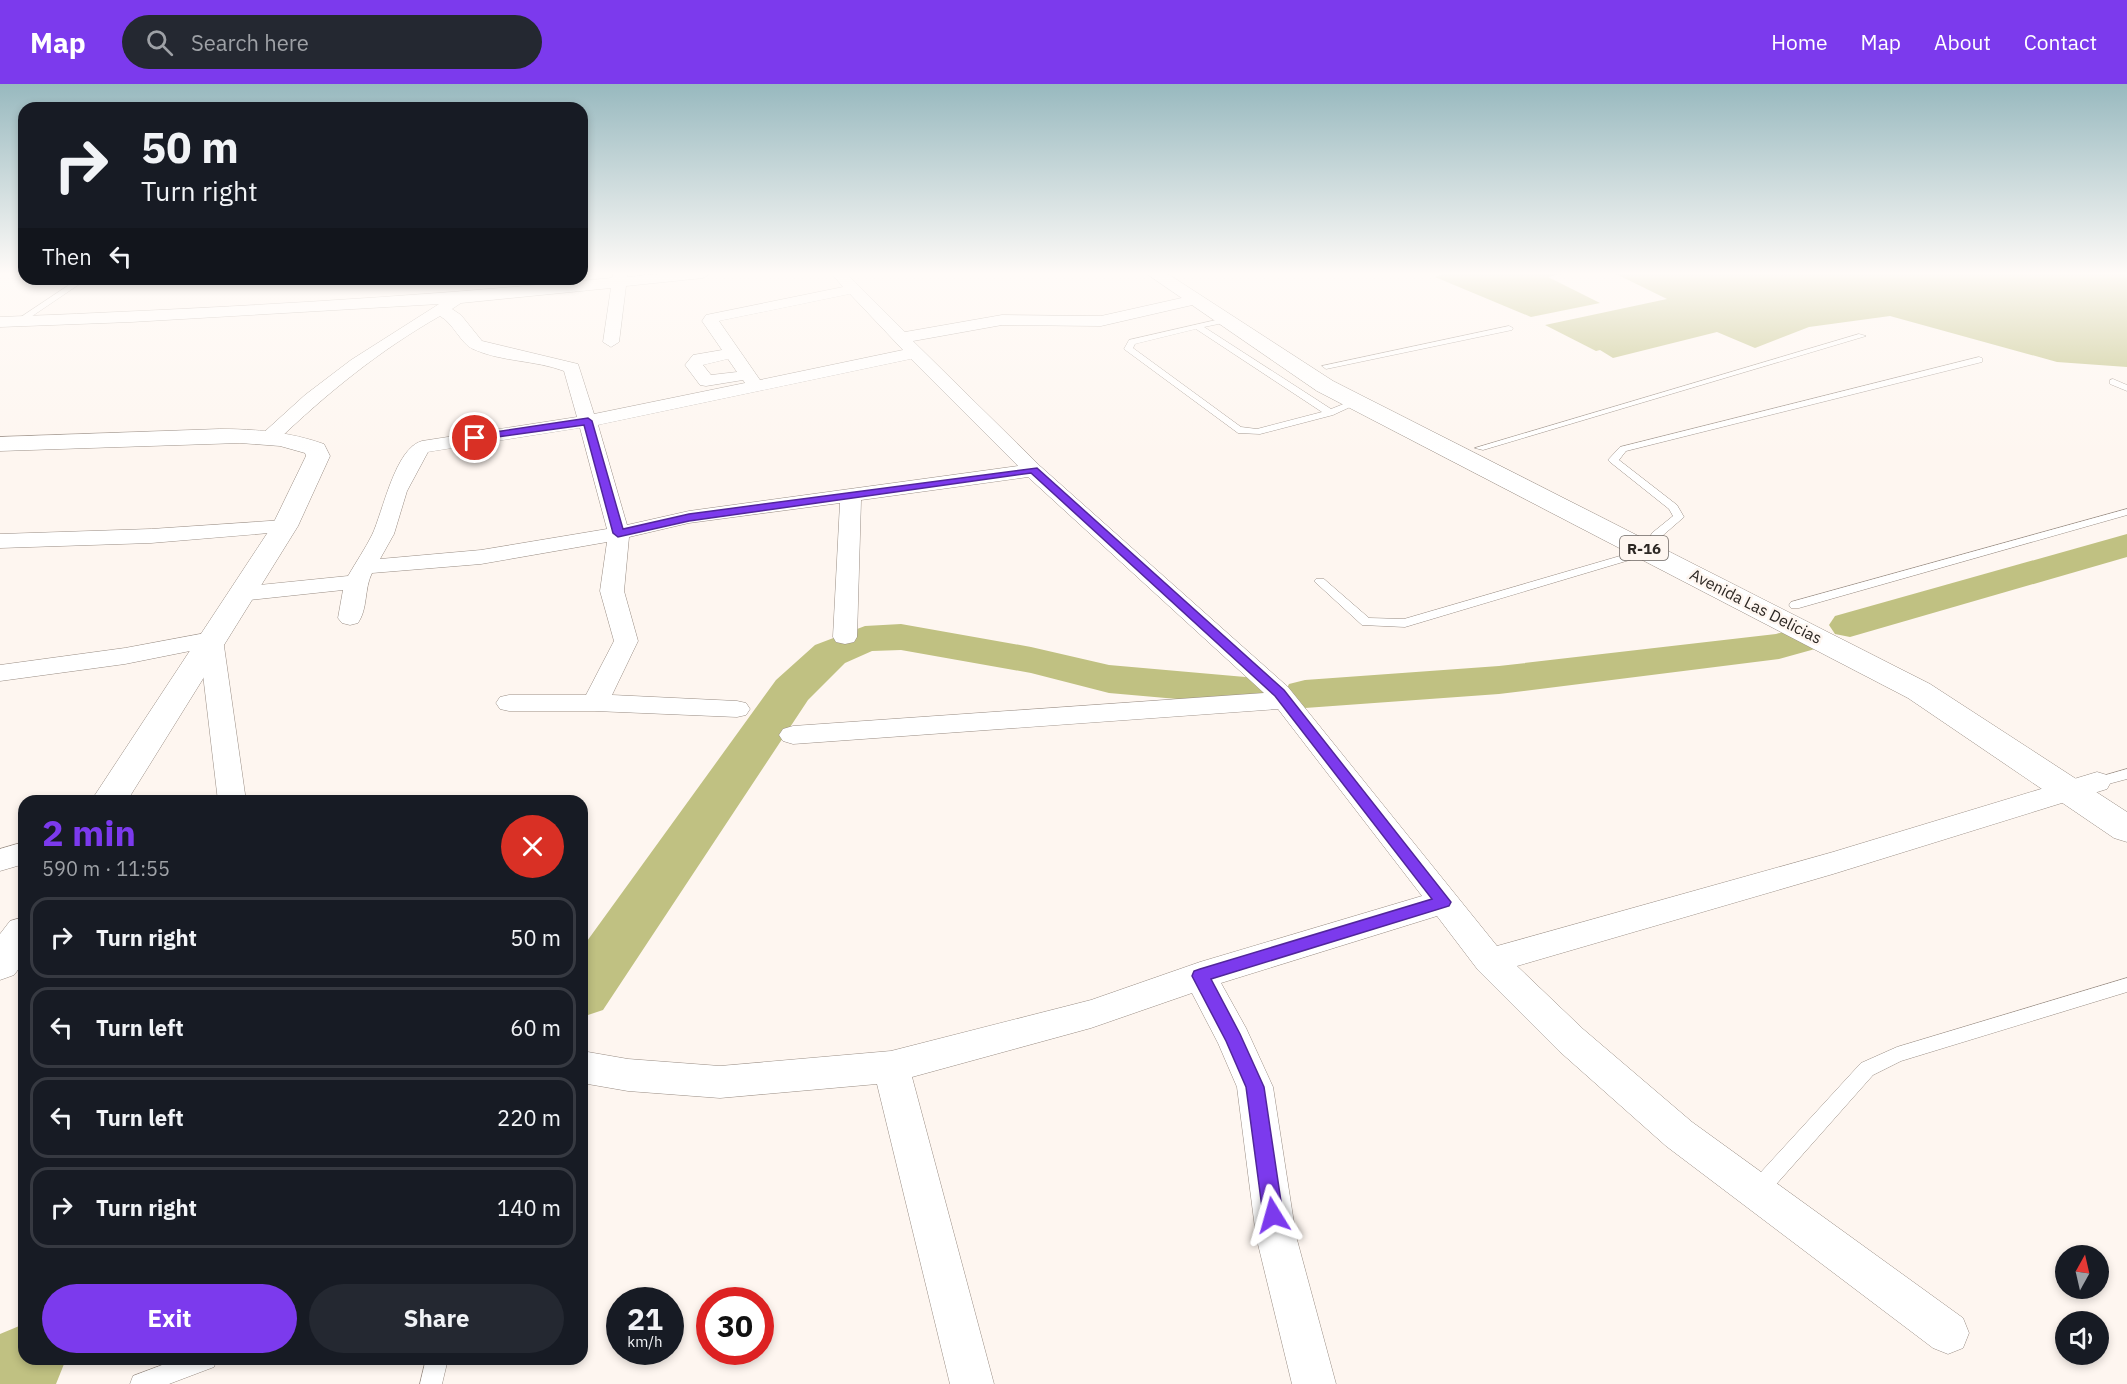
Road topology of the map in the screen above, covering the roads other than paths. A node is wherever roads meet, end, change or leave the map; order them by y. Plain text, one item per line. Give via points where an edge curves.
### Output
1 (400, 335) edge
2 (468, 335) edge
3 (612, 335) edge
4 (719, 335) edge
5 (897, 335) edge
6 (949, 335) edge
7 (1142, 335) edge
8 (1238, 335) edge
9 (1247, 335) edge
10 (1266, 335) edge
11 (1477, 335) edge
12 (1862, 336) dead end
13 (611, 342) dead end
14 (908, 346) junction
15 (731, 353) junction
16 (1979, 360) dead end
17 (1326, 366) junction
18 (751, 380) junction
19 (2113, 382) dead end
20 (2127, 388) edge
21 (1356, 402) junction
22 (1330, 413) junction
23 (588, 421) junction
24 (269, 438) junction
25 (0, 444) edge
26 (1480, 448) junction
27 (1034, 470) junction
28 (851, 495) junction
29 (2127, 512) edge
30 (285, 526) junction
31 (618, 533) junction
32 (0, 541) edge
33 (1653, 543) junction
34 (360, 575) junction
35 (1320, 581) dead end
36 (240, 594) junction
37 (1796, 605) junction
38 (350, 618) dead end
39 (845, 637) dead end
40 (211, 639) junction
41 (0, 673) edge
42 (1285, 700) junction
43 (509, 704) dead end
44 (595, 704) junction
45 (737, 709) dead end
46 (794, 735) dead end
47 (2127, 774) edge
48 (2097, 782) junction
49 (2068, 790) junction
50 (113, 795) edge
51 (231, 795) edge
52 (2127, 802) edge
53 (2127, 829) edge
54 (18, 855) edge
55 (0, 860) edge
56 (1443, 902) junction
57 (1490, 961) junction
58 (1200, 976) junction
59 (2127, 985) edge
60 (891, 1067) junction
61 (588, 1068) edge
62 (1757, 1191) junction
63 (1948, 1333) dead end
64 (190, 1365) edge
65 (436, 1365) edge
66 (141, 1384) edge
67 (431, 1384) edge
68 (972, 1384) edge
69 (1314, 1384) edge

1 - 24 street via 309,399
2 - 23 street via 476,345 572,368
3 - 13 street
4 - 15 street
5 - 14 street
6 - 14 street
7 - 22 lane via 1128,349 1238,430 1257,432
8 - 22 lane
9 - 21 main road, Avenida Las Delicias / R-16
10 - 17 main road, Avenida Las Delicias / R-16
11 - 17 lane
12 - 26 lane
14 - 18 street
14 - 27 street
15 - 18 street
15 - 18 street via 699,359 694,365 706,381
16 - 33 lane via 1623,449 1612,460 1673,507 1679,517
17 - 26 main road, Avenida Las Delicias / R-16 via 1360,388
18 - 23 street
19 - 20 lane
21 - 22 lane
21 - 33 main road, Avenida Las Delicias / R-16
23 - 31 street
23 - 34 street via 422,447 397,491 383,534
24 - 25 main road
24 - 30 main road via 302,443 316,449 318,456
26 - 33 main road, Avenida Las Delicias / R-16
27 - 28 street
27 - 42 street
28 - 31 street via 689,517
28 - 39 street
29 - 37 lane
30 - 32 street via 151,537
30 - 36 main road
31 - 34 street
31 - 44 street via 612,591 626,641
33 - 35 lane via 1405,623 1366,622
33 - 37 main road, Avenida Las Delicias / R-16
33 - 49 main road, Avenida Las Delicias / R-16 via 1919,691
34 - 36 street
34 - 38 street
36 - 40 main road
37 - 48 main road, Avenida Las Delicias / R-16 via 1947,685
40 - 41 street via 125,656
40 - 50 main road
40 - 51 street
42 - 46 street
42 - 56 street
43 - 44 street
44 - 45 street
47 - 48 lane
48 - 49 street
48 - 52 main road, Avenida Las Delicias / R-16
49 - 53 main road, Avenida Las Delicias / R-16
49 - 57 street via 1833,863
54 - 55 street
56 - 57 street
56 - 58 street
57 - 62 street via 1571,1040 1679,1134
58 - 60 street via 1091,1014
58 - 69 street via 1255,1087 1276,1236
59 - 62 lane via 1898,1055 1867,1069
60 - 61 street via 720,1082
60 - 68 street
62 - 63 street
64 - 66 lane
65 - 67 lane

